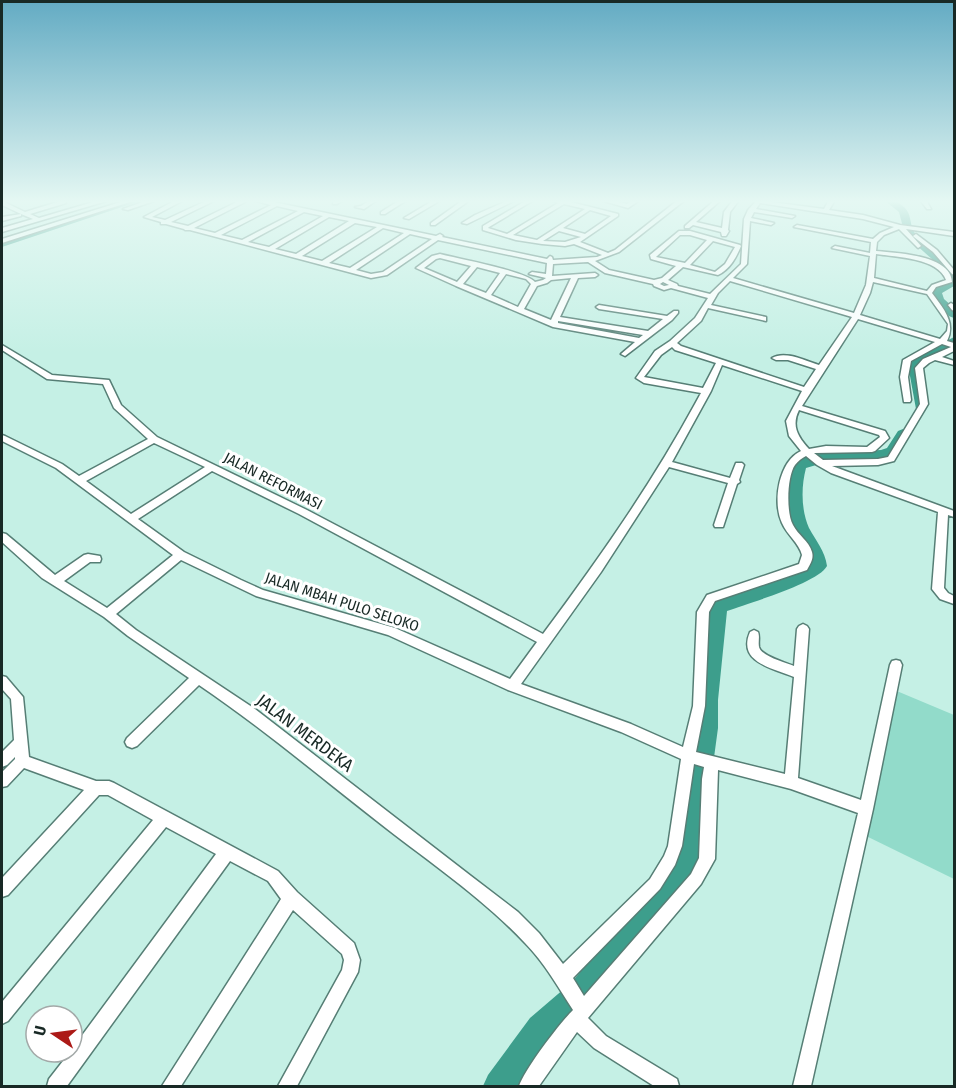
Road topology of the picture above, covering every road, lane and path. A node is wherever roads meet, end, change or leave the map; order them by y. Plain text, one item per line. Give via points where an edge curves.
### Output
1 (278, 251) edge
2 (304, 251) edge
3 (343, 251) edge
4 (381, 251) edge
5 (414, 251) edge
6 (500, 251) edge
7 (584, 251) edge
8 (606, 251) edge
9 (617, 251) edge
10 (659, 251) edge
11 (699, 251) edge
12 (736, 251) edge
13 (745, 251) edge
14 (856, 251) edge
15 (934, 251) edge
16 (873, 253) junction
17 (297, 256) junction
18 (593, 257) junction
19 (546, 260) junction
20 (324, 263) junction
21 (476, 264) junction
22 (684, 266) junction
23 (352, 270) junction
24 (505, 271) junction
25 (954, 273) edge
26 (596, 275) dead end
27 (530, 276) junction
28 (549, 277) junction
29 (575, 278) junction
30 (729, 279) junction
31 (871, 279) junction
32 (655, 282) junction
33 (669, 282) junction
34 (952, 282) edge
35 (534, 284) junction
36 (458, 285) junction
37 (929, 293) junction
38 (487, 296) junction
39 (712, 297) junction
40 (708, 306) junction
41 (520, 310) junction
42 (676, 312) dead end
43 (854, 316) junction
44 (669, 318) junction
45 (763, 319) dead end
46 (554, 321) junction
47 (592, 324) junction
48 (650, 334) junction
49 (641, 341) junction
50 (673, 343) junction
51 (950, 344) edge
52 (3, 352) edge
53 (625, 354) dead end
54 (935, 357) junction
55 (776, 358) dead end
56 (720, 362) junction
57 (954, 363) edge
58 (821, 368) junction
59 (806, 390) junction
60 (707, 391) junction
61 (907, 400) dead end
62 (797, 407) junction
63 (2, 438) edge
64 (154, 439) junction
65 (808, 453) junction
66 (666, 463) junction
67 (819, 463) junction
68 (739, 465) dead end
69 (212, 467) junction
70 (80, 480) junction
71 (735, 482) junction
72 (949, 512) edge
73 (130, 519) junction
74 (719, 525) dead end
75 (2, 537) edge
76 (180, 555) junction
77 (96, 559) dead end
78 (55, 581) junction
79 (954, 600) edge
80 (108, 614) junction
81 (802, 629) dead end
82 (754, 635) dead end
83 (545, 642) junction
84 (896, 665) dead end
85 (800, 674) junction
86 (198, 678) junction
87 (2, 681) edge
88 (512, 686) junction
89 (132, 742) dead end
90 (21, 743) junction
91 (700, 759) junction
92 (2, 761) edge
93 (22, 761) junction
94 (2, 781) edge
95 (791, 782) junction
96 (96, 788) junction
97 (866, 809) junction
98 (165, 818) junction
99 (226, 853) junction
100 (2, 889) edge
101 (291, 897) junction
102 (564, 980) junction
103 (579, 1010) junction
104 (2, 1016) edge
105 (56, 1086) edge
106 (171, 1086) edge
107 (287, 1086) edge
108 (528, 1086) edge
109 (670, 1086) edge
110 (802, 1086) edge

1 - 17 street
2 - 17 street
3 - 20 street
4 - 23 street
5 - 23 street via 381,276
6 - 19 street
7 - 18 street
8 - 18 street
9 - 18 street
10 - 22 street via 652,256 656,260
11 - 22 street
12 - 22 street via 722,272 716,274
13 - 30 street via 745,261
14 - 16 street
15 - 25 street
16 - 31 street
16 - 34 street via 935,263
17 - 20 street
18 - 19 street
18 - 32 street via 603,270
19 - 27 street
19 - 28 street
20 - 23 street
21 - 24 street
21 - 36 street
21 - 36 street via 436,256 419,266
22 - 33 street
24 - 27 street
24 - 38 street
26 - 29 street
27 - 28 street
27 - 35 street
28 - 29 street
28 - 35 street
29 - 46 street
30 - 39 street
30 - 43 street
31 - 37 street
31 - 43 street
32 - 33 street
32 - 33 street via 659,287
33 - 39 street
34 - 37 street via 934,286
35 - 41 street
36 - 38 street
37 - 51 street via 952,324
38 - 41 street
39 - 40 street
40 - 45 street
40 - 50 street
41 - 46 street
42 - 44 street
43 - 51 street
43 - 58 street
44 - 47 street via 601,304
44 - 48 street
46 - 47 street
46 - 49 street via 572,330
47 - 48 street
48 - 49 street
49 - 53 street
50 - 56 street
50 - 60 street via 658,353 640,378
51 - 54 street
51 - 61 street via 907,360
52 - 64 street, JALAN REFORMASI via 56,379 106,382 117,406
54 - 57 street
54 - 67 street via 919,368 924,404 891,459
55 - 58 street
56 - 59 street
56 - 60 street
58 - 59 street
59 - 62 street
60 - 66 street
62 - 65 street via 790,420 791,428
62 - 65 street via 885,436 872,449
63 - 70 street, JALAN MBAH PULO SELOKO
64 - 69 street, JALAN REFORMASI
64 - 70 street
65 - 67 street
65 - 91 street via 788,465 784,499 787,523 809,557 804,567 717,595 706,604 701,626
66 - 71 street
66 - 83 street
67 - 72 street via 846,477
68 - 71 street
69 - 73 street
69 - 83 street, JALAN REFORMASI
70 - 73 street, JALAN MBAH PULO SELOKO
71 - 74 street
72 - 79 street via 938,589
73 - 76 street, JALAN MBAH PULO SELOKO
75 - 78 street, JALAN MERDEKA
76 - 80 street
76 - 88 street, JALAN MBAH PULO SELOKO via 260,593 391,631
77 - 78 street via 88,558
78 - 80 street, JALAN MERDEKA
80 - 86 street, JALAN MERDEKA
81 - 85 street
82 - 85 street via 753,648 758,657
83 - 88 street
84 - 97 street
85 - 95 street
86 - 89 street
86 - 102 street, JALAN MERDEKA via 250,713 494,903 532,939
87 - 90 street via 17,697
88 - 91 street, JALAN MBAH PULO SELOKO
90 - 92 street
90 - 93 street
91 - 95 street, JALAN MBAH PULO SELOKO
91 - 102 street via 670,860 655,884
91 - 103 street via 709,779 708,851 703,866 696,879
93 - 94 street
93 - 96 street
95 - 97 street, JALAN MBAH PULO SELOKO
96 - 98 street via 109,788
96 - 100 street
97 - 110 street
98 - 99 street
98 - 104 street
99 - 101 street via 273,876
99 - 105 street
101 - 106 street
101 - 107 street via 348,949 352,960 350,972
102 - 103 street, JALAN MERDEKA
103 - 108 street
103 - 109 street, JALAN MERDEKA via 600,1042

